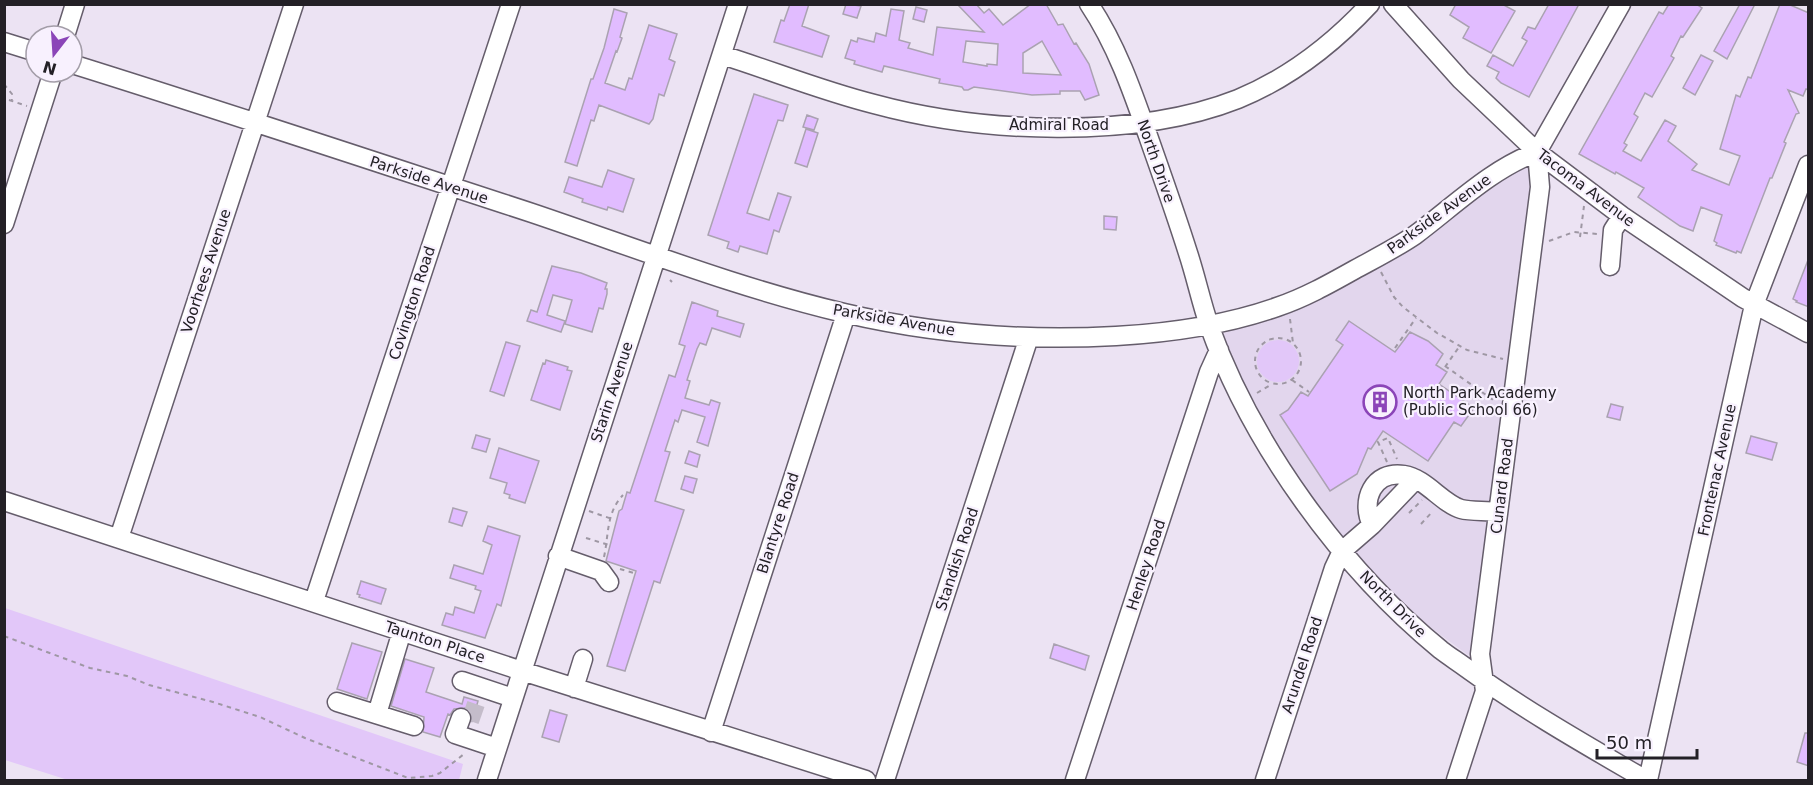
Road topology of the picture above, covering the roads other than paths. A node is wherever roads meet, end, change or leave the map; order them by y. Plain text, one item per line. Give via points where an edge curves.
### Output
1 (75, 4) edge
2 (294, 4) edge
3 (511, 4) edge
4 (738, 4) edge
5 (1089, 4) edge
6 (1370, 4) edge
7 (1393, 4) edge
8 (1621, 4) edge
9 (69, 24) edge
10 (4, 42) edge
11 (24, 48) edge
12 (722, 55) junction
13 (84, 68) edge
14 (49, 84) edge
15 (254, 123) junction
16 (1143, 123) junction
17 (1537, 152) junction
18 (1809, 165) edge
19 (450, 187) junction
20 (1622, 216) junction
21 (4, 224) edge
22 (657, 256) junction
23 (1610, 267) dead end
24 (1754, 305) junction
25 (846, 314) junction
26 (1209, 324) junction
27 (1809, 333) edge
28 (1029, 337) junction
29 (1219, 350) junction
30 (1416, 479) junction
31 (4, 501) edge
32 (1498, 512) junction
33 (1372, 525) junction
34 (118, 538) junction
35 (1342, 551) junction
36 (558, 556) junction
37 (609, 582) dead end
38 (314, 601) junction
39 (402, 631) junction
40 (583, 659) dead end
41 (522, 671) junction
42 (1485, 681) junction
43 (574, 688) junction
44 (471, 690) dead end
45 (513, 698) junction
46 (337, 702) dead end
47 (376, 714) junction
48 (414, 726) dead end
49 (467, 729) road end
50 (711, 732) junction
51 (497, 748) junction
52 (487, 780) edge
53 (866, 780) edge
54 (885, 780) edge
55 (1075, 780) edge
56 (1265, 780) edge
57 (1456, 780) edge
58 (1647, 780) edge

1 - 9 street
2 - 15 street, Voorhees Avenue
3 - 19 street, Covington Road
4 - 12 street, Starin Avenue
5 - 16 street, North Drive via 1118,55
6 - 16 street, Admiral Road via 1322,51 1269,84 1206,110
7 - 17 street, Tacoma Avenue via 1461,80
8 - 17 street
10 - 11 street
12 - 16 street, Admiral Road via 864,101 945,118 1038,126
12 - 22 street, Starin Avenue
13 - 15 street, Parkside Avenue
14 - 21 street
15 - 19 street, Parkside Avenue
15 - 34 street, Voorhees Avenue
16 - 26 street, North Drive
17 - 20 street, Tacoma Avenue
17 - 26 street, Parkside Avenue via 1512,162 1410,238 1311,294 1255,314
17 - 32 street, Cunard Road via 1540,187
18 - 24 street, Frontenac Avenue
19 - 22 street, Parkside Avenue
19 - 38 street, Covington Road
20 - 23 street via 1613,230
20 - 24 street, Tacoma Avenue
22 - 25 street, Parkside Avenue
22 - 36 street, Starin Avenue
24 - 27 street, Tacoma Avenue
24 - 58 street, Frontenac Avenue
25 - 28 street, Parkside Avenue via 934,329
25 - 50 street, Blantyre Road
26 - 28 street, Parkside Avenue via 1145,334
26 - 29 street, North Drive
28 - 54 street, Standish Road
29 - 35 street, North Drive via 1272,453
29 - 55 street, Henley Road
30 - 32 street via 1459,508
30 - 33 street
30 - 33 street via 1393,475 1375,485 1366,508
31 - 34 street, Taunton Place
32 - 42 street, Cunard Road via 1480,654
33 - 35 street
34 - 38 street, Taunton Place
35 - 42 street, North Drive via 1408,621
35 - 56 street, Arundel Road
36 - 37 street via 601,571
36 - 41 street, Starin Avenue
38 - 39 street, Taunton Place
39 - 41 street, Taunton Place
39 - 47 street
40 - 43 street
41 - 43 street, Taunton Place
41 - 45 street, Starin Avenue
42 - 57 street, Cunard Road via 1485,692
42 - 58 street, North Drive
43 - 50 street, Taunton Place
44 - 45 street
45 - 51 street, Starin Avenue
46 - 47 street
47 - 48 street
49 - 51 street
50 - 53 street, Taunton Place
51 - 52 street, Starin Avenue

